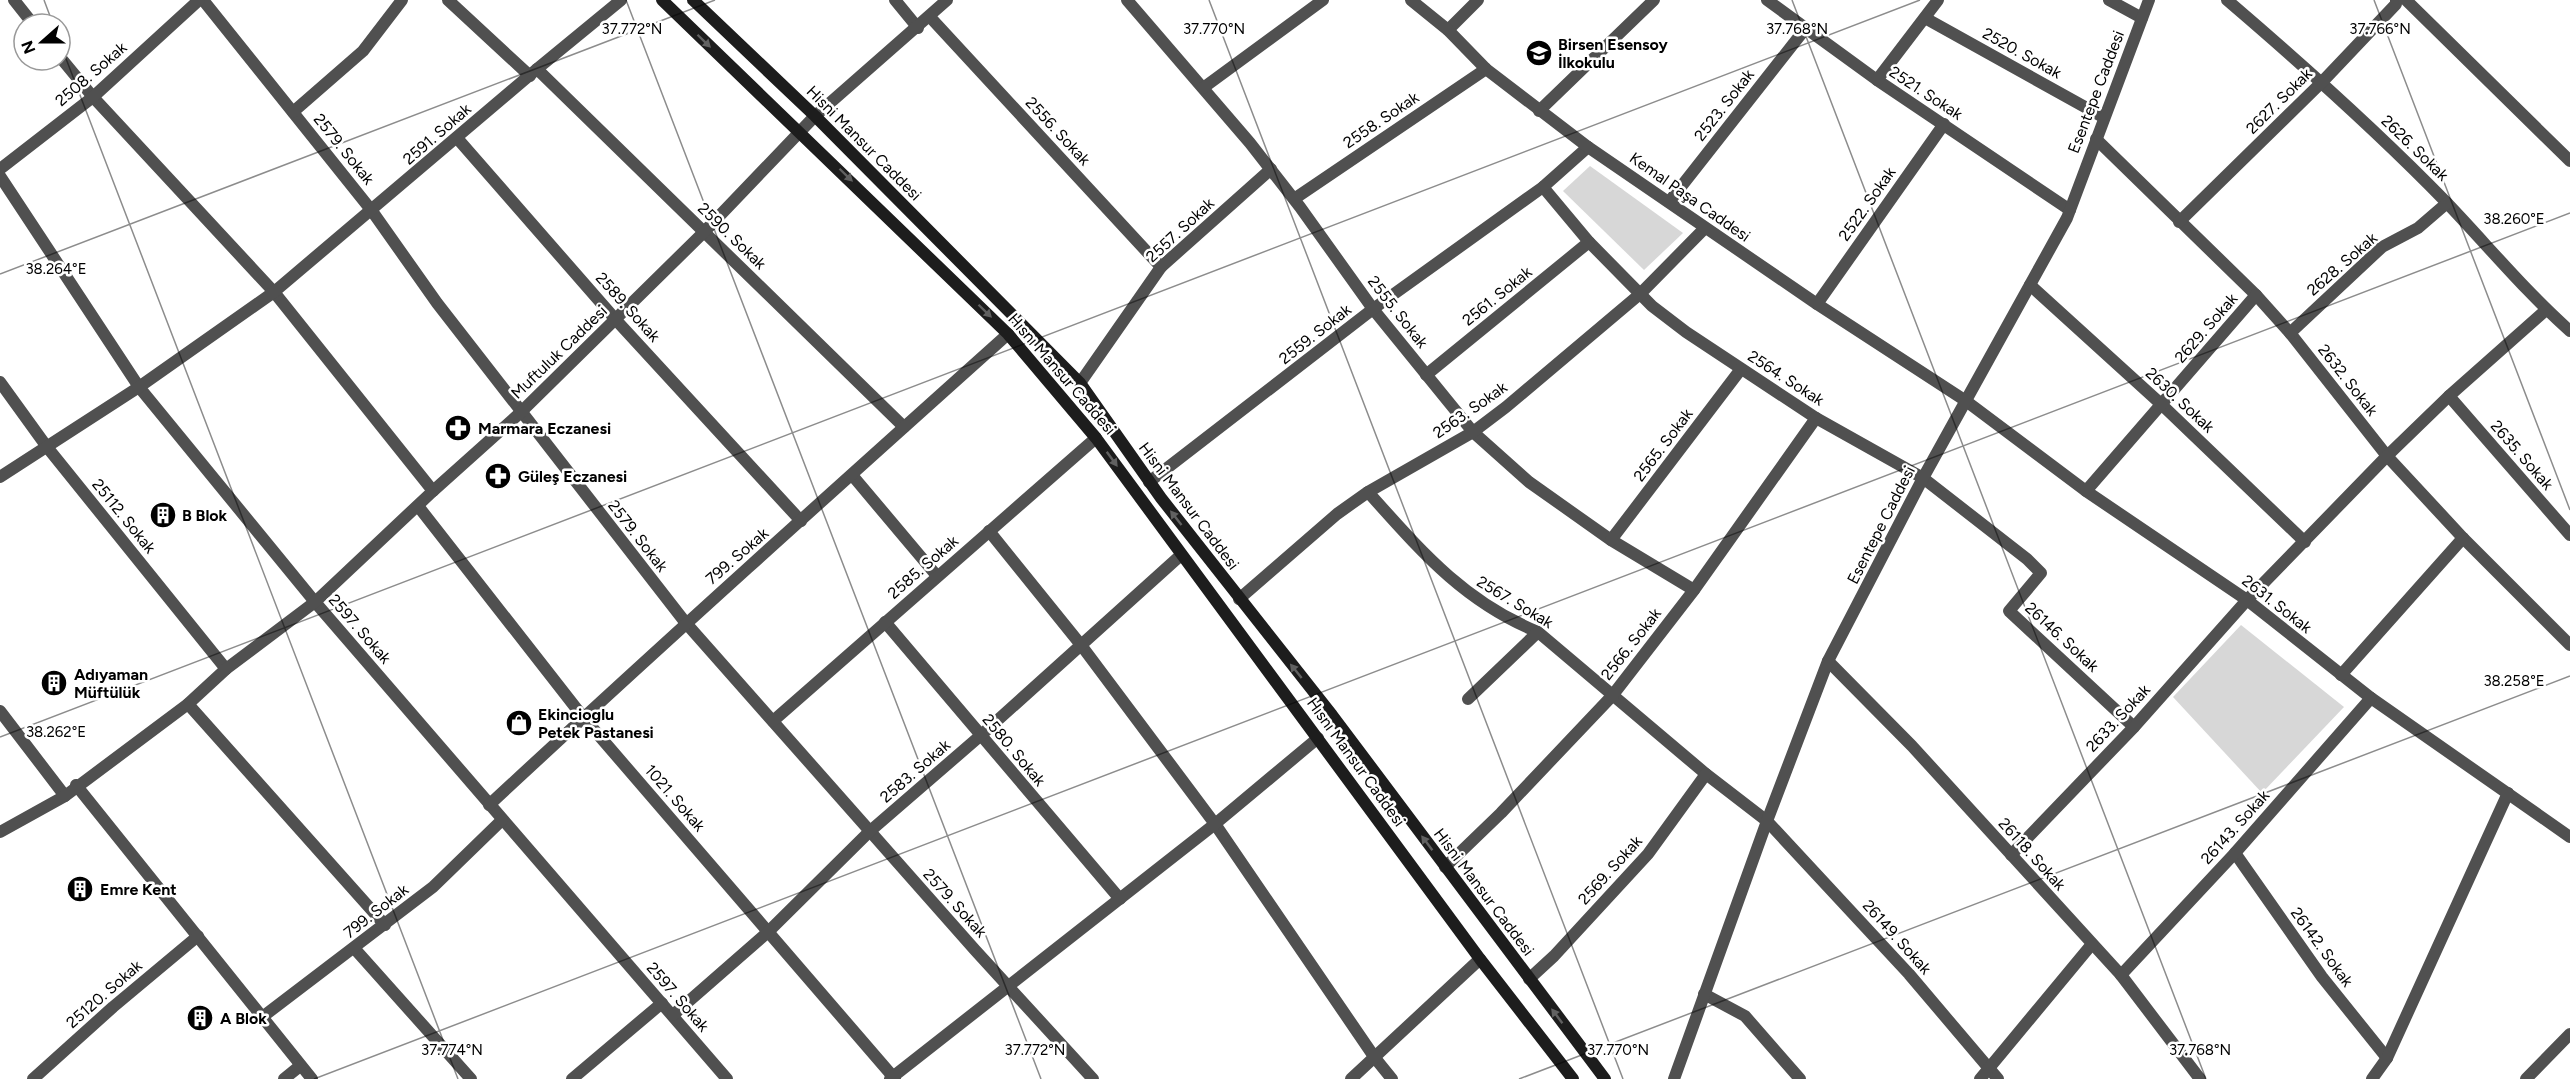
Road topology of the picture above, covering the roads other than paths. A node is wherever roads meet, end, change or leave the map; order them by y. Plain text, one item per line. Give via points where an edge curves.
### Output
1 (14, 0) edge
2 (201, 0) edge
3 (402, 0) edge
4 (448, 0) edge
5 (621, 0) edge
6 (662, 0) edge
7 (693, 0) edge
8 (895, 0) edge
9 (947, 0) edge
10 (1127, 0) edge
11 (1411, 0) edge
12 (1478, 0) edge
13 (1654, 0) edge
14 (1767, 0) edge
15 (1938, 0) edge
16 (2109, 0) edge
17 (2149, 0) edge
18 (2227, 0) edge
19 (2396, 0) edge
20 (2406, 0) edge
21 (1317, 2) edge
22 (24, 12) edge
23 (930, 17) junction
24 (1925, 18) junction
25 (2142, 18) junction
26 (918, 28) junction
27 (1805, 29) junction
28 (1448, 30) junction
29 (1486, 69) junction
30 (72, 72) edge
31 (533, 72) junction
32 (1877, 80) junction
33 (2323, 81) junction
34 (1203, 88) junction
35 (93, 97) junction
36 (1539, 111) junction
37 (293, 112) junction
38 (814, 116) junction
39 (2103, 117) junction
40 (1944, 124) junction
41 (800, 130) junction
42 (458, 138) junction
43 (2096, 139) junction
44 (1588, 147) junction
45 (2570, 161) edge
46 (0, 169) edge
47 (1270, 169) junction
48 (0, 176) edge
49 (1543, 187) junction
50 (1294, 199) junction
51 (1669, 202) junction
52 (2447, 203) junction
53 (2070, 210) junction
54 (372, 211) junction
55 (2180, 222) junction
56 (1705, 228) junction
57 (704, 232) junction
58 (1589, 242) junction
59 (1161, 267) junction
60 (2030, 285) junction
61 (274, 292) junction
62 (1640, 294) junction
63 (2256, 296) junction
64 (1816, 304) junction
65 (1373, 309) junction
66 (2546, 310) junction
67 (616, 320) junction
68 (2570, 331) edge
69 (2290, 333) junction
70 (1008, 334) junction
71 (1741, 369) junction
72 (1426, 375) junction
73 (0, 382) edge
74 (1080, 383) junction
75 (139, 387) junction
76 (2449, 396) junction
77 (1966, 400) junction
78 (2161, 404) junction
79 (520, 413) junction
80 (1816, 418) junction
81 (904, 427) junction
82 (1473, 432) junction
83 (1096, 438) junction
84 (46, 447) junction
85 (2387, 456) junction
86 (852, 475) junction
87 (0, 477) edge
88 (1923, 478) junction
89 (1149, 482) junction
90 (433, 491) junction
91 (2086, 491) junction
92 (1368, 492) junction
93 (418, 506) junction
94 (801, 521) junction
95 (989, 531) junction
96 (2570, 535) edge
97 (2463, 538) junction
98 (1611, 540) junction
99 (2306, 542) junction
100 (1181, 555) junction
101 (937, 576) junction
102 (1694, 590) junction
103 (1239, 599) junction
104 (2247, 600) junction
105 (315, 603) junction
106 (685, 622) junction
107 (885, 622) junction
108 (1538, 633) junction
109 (1081, 645) junction
110 (2570, 645) edge
111 (1828, 661) junction
112 (226, 669) junction
113 (2340, 675) junction
114 (1612, 696) junction
115 (2371, 698) junction
116 (1468, 699) dead end
117 (188, 704) junction
118 (0, 711) edge
119 (583, 717) junction
120 (773, 721) junction
121 (2134, 727) junction
122 (980, 736) junction
123 (1318, 738) junction
124 (1706, 774) junction
125 (76, 785) junction
126 (2508, 793) junction
127 (65, 796) junction
128 (489, 805) junction
129 (502, 820) junction
130 (1767, 821) junction
131 (1215, 824) junction
132 (0, 832) edge
133 (869, 832) junction
134 (2569, 833) edge
135 (2235, 853) junction
136 (2011, 855) junction
137 (1445, 867) junction
138 (1120, 899) junction
139 (385, 926) junction
140 (768, 932) junction
141 (198, 936) junction
142 (2091, 944) junction
143 (354, 948) junction
144 (1480, 959) junction
145 (2121, 975) junction
146 (1529, 979) junction
147 (1008, 985) junction
148 (1704, 994) junction
149 (662, 1004) junction
150 (673, 1015) junction
151 (261, 1017) junction
152 (2570, 1034) edge
153 (1375, 1058) junction
154 (2387, 1058) junction
155 (300, 1066) junction
156 (1989, 1068) junction
157 (893, 1078) edge
158 (33, 1079) edge
159 (284, 1079) edge
160 (312, 1079) edge
161 (471, 1079) edge
162 (573, 1079) edge
163 (727, 1079) edge
164 (1093, 1079) edge
165 (1351, 1079) edge
166 (1392, 1079) edge
167 (1573, 1079) edge
168 (1605, 1079) edge
169 (1674, 1079) edge
170 (1800, 1079) edge
171 (1980, 1079) edge
172 (1998, 1079) edge
173 (2200, 1079) edge
174 (2372, 1079) edge
175 (2526, 1079) edge

1 - 22 street
2 - 35 street, 2508. Sokak
2 - 37 street, 2579. Sokak
3 - 37 street via 363,51
4 - 31 street, 2590. Sokak
5 - 31 street, 2591. Sokak
6 -> 41 main road, Hısnı Mansur Caddesi
7 - 38 main road, Hisni Mansur Caddesi
8 - 26 street
9 - 23 street, Muftuluk Caddesi
10 - 34 street, 2555. Sokak
11 - 28 street, Kemal Paşa Caddesi
12 - 28 street
13 - 36 street
14 - 27 street, 2521. Sokak
15 - 24 street
16 - 25 street
17 - 25 street, Esentepe Caddesi
18 - 33 street, 2626. Sokak
19 - 33 street, 2627. Sokak
20 - 45 street
21 - 34 street
23 - 26 street, Muftuluk Caddesi
23 - 59 street, 2556. Sokak
24 - 32 street
24 - 39 street, 2520. Sokak
25 - 39 street, Esentepe Caddesi
26 - 38 street, Muftuluk Caddesi
27 - 32 street, 2521. Sokak
27 - 51 street, 2523. Sokak
28 - 29 street, Kemal Paşa Caddesi
29 - 36 street, Kemal Paşa Caddesi
29 - 50 street, 2558. Sokak
30 - 35 street
31 - 42 street, 2591. Sokak
31 - 57 street, 2590. Sokak
32 - 40 street, 2521. Sokak
33 - 52 street, 2626. Sokak
33 - 55 street, 2627. Sokak
34 - 47 street, 2555. Sokak
35 - 46 street, 2508. Sokak
35 - 61 street
36 - 44 street, Kemal Paşa Caddesi
37 - 54 street, 2579. Sokak
38 - 41 street, Muftuluk Caddesi
38 - 74 main road, Hisni Mansur Caddesi
39 - 43 street, Esentepe Caddesi
40 - 53 street, 2521. Sokak
40 - 64 street, 2522. Sokak
41 - 57 street, Muftuluk Caddesi
41 -> 70 main road, Hısnı Mansur Caddesi
42 - 54 street, 2591. Sokak
42 - 67 street, 2589. Sokak
43 - 53 street, Esentepe Caddesi
43 - 55 street, 2632. Sokak
44 - 49 street, 2559. Sokak
44 - 51 street, Kemal Paşa Caddesi
47 - 50 street, 2555. Sokak
47 - 59 street, 2557. Sokak
48 - 75 street, 2597. Sokak
49 - 58 street, 2564. Sokak
49 - 65 street, 2559. Sokak
50 - 65 street, 2555. Sokak
51 - 56 street, Kemal Paşa Caddesi
52 - 66 street, 2626. Sokak
52 - 69 street, 2628. Sokak via 2418,228 2382,247
53 - 60 street, Esentepe Caddesi
54 - 61 street, 2591. Sokak
54 - 79 street, 2579. Sokak
55 - 63 street, 2632. Sokak
56 - 62 street, 2563. Sokak
56 - 64 street, Kemal Paşa Caddesi
57 - 67 street, Muftuluk Caddesi
57 - 81 street, 2590. Sokak
58 - 62 street, 2564. Sokak
58 - 72 street, 2561. Sokak
59 - 74 street, 2557. Sokak
60 - 77 street, Esentepe Caddesi
60 - 78 street, 2630. Sokak
61 - 75 street, 2591. Sokak
61 - 90 street
62 - 71 street, 2564. Sokak
62 - 82 street, 2563. Sokak
63 - 69 street, 2632. Sokak
63 - 78 street, 2629. Sokak
64 - 77 street, Kemal Paşa Caddesi
65 - 72 street, 2555. Sokak
65 - 89 street, 2559. Sokak
66 - 68 street, 2626. Sokak
66 - 76 street, 2633. Sokak
67 - 79 street, Muftuluk Caddesi
67 - 94 street, 2589. Sokak
69 - 85 street, 2632. Sokak
70 - 81 street, 799. Sokak
70 - 83 main road, Hısnı Mansur Caddesi
71 - 80 street, 2564. Sokak
71 - 98 street, 2565. Sokak
72 - 82 street, 2555. Sokak
73 - 84 street, 25112. Sokak
74 - 89 main road, Hisni Mansur Caddesi
75 - 84 street, 2591. Sokak
75 - 105 street, 2597. Sokak
76 - 85 street, 2633. Sokak
76 - 96 street, 2635. Sokak
77 - 88 street, Esentepe Caddesi
77 - 91 street, 2631. Sokak
78 - 91 street, 2629. Sokak
78 - 99 street, 2630. Sokak
79 - 90 street, Muftuluk Caddesi
79 - 106 street, 2579. Sokak
80 - 88 street, 2564. Sokak
80 - 102 street, 2566. Sokak
81 - 86 street, 799. Sokak
82 - 92 street, 2563. Sokak
82 - 98 street, 2555. Sokak via 1529,482
83 - 95 street, 2585. Sokak
83 -> 100 main road, Hısnı Mansur Caddesi
84 - 87 street, 2591. Sokak
84 - 112 street, 25112. Sokak
85 - 97 street, 2632. Sokak
85 - 99 street, 2633. Sokak
86 - 94 street, 799. Sokak
86 - 101 street
88 - 111 street, Esentepe Caddesi
88 - 121 street, 26146. Sokak via 2041,573 2009,611
103 -> 89 main road, Hisni Mansur Caddesi
90 - 93 street, Muftuluk Caddesi
91 - 104 street, 2631. Sokak
92 - 103 street, 2563. Sokak
92 - 108 street, 2567. Sokak via 1458,586
93 - 105 street, Muftuluk Caddesi
93 - 119 street, 1021. Sokak
94 - 106 street, 799. Sokak
95 - 101 street, 2585. Sokak
95 - 109 street
97 - 110 street, 2632. Sokak
97 - 113 street
98 - 102 street, 2555. Sokak
99 - 104 street, 2633. Sokak
100 - 109 street, 2583. Sokak
100 - 123 main road, Hısnı Mansur Caddesi
101 - 107 street, 2585. Sokak
102 - 114 street, 2566. Sokak
137 -> 103 main road, Hisni Mansur Caddesi via 1332,715
104 - 113 street, 2631. Sokak
104 - 121 street, 2633. Sokak
105 - 112 street, Muftuluk Caddesi
105 - 128 street, 2597. Sokak
106 - 119 street, 799. Sokak
106 - 120 street, 2579. Sokak
107 - 120 street, 2585. Sokak
107 - 122 street, 2580. Sokak
108 - 114 street, 2567. Sokak
108 - 116 street
109 - 122 street, 2583. Sokak
109 - 131 street
111 - 130 street, Esentepe Caddesi
111 - 136 street, 26118. Sokak
112 - 117 street, Muftuluk Caddesi
113 - 115 street, 2631. Sokak
114 - 124 street, 2567. Sokak
114 - 137 street, 2566. Sokak
115 - 126 street, 2631. Sokak
115 - 135 street, 26143. Sokak
117 - 125 street, Muftuluk Caddesi
117 - 139 street
118 - 127 street
119 - 128 street, 799. Sokak
119 - 140 street, 1021. Sokak
120 - 133 street, 2579. Sokak
121 - 136 street, 2633. Sokak
122 - 133 street, 2583. Sokak
122 - 138 street, 2580. Sokak
123 - 131 street
123 - 144 main road, Hısnı Mansur Caddesi
124 - 130 street, 2567. Sokak
124 - 146 street, 2569. Sokak via 1648,854
125 - 127 street, Muftuluk Caddesi
125 - 141 street
126 - 134 street, 2631. Sokak
126 - 154 street
127 - 132 street, Muftuluk Caddesi
128 - 129 street, 2597. Sokak
129 - 139 street, 799. Sokak via 433,887
129 - 149 street, 2597. Sokak
130 - 148 street, Esentepe Caddesi
130 - 156 street, 26149. Sokak via 1909,974
131 - 138 street
131 - 153 street
133 - 140 street, 2583. Sokak
133 - 147 street, 2579. Sokak
135 - 145 street, 26143. Sokak
135 - 154 street, 26142. Sokak via 2322,977
136 - 142 street, 26118. Sokak
137 - 146 main road, Hisni Mansur Caddesi
138 - 147 street
139 - 143 street, 799. Sokak
140 - 150 street, 2583. Sokak
140 - 157 street, 1021. Sokak
141 - 151 street
141 - 158 street, 25120. Sokak
142 - 145 street, 26118. Sokak
142 - 156 street
143 - 151 street, 799. Sokak
143 - 161 street
144 - 153 street
144 - 167 main road, Hısnı Mansur Caddesi
145 - 173 street, 26118. Sokak
168 -> 146 main road, Hisni Mansur Caddesi
147 - 157 street
147 - 164 street, 2579. Sokak
148 - 169 street, Esentepe Caddesi
148 - 170 street via 1745,1016
149 - 150 street, 2597. Sokak
149 - 162 street
150 - 163 street, 2597. Sokak
151 - 155 street
152 - 175 street
153 - 165 street
153 - 166 street
154 - 174 street
155 - 159 street
155 - 160 street
156 - 171 street
156 - 172 street, 26149. Sokak

